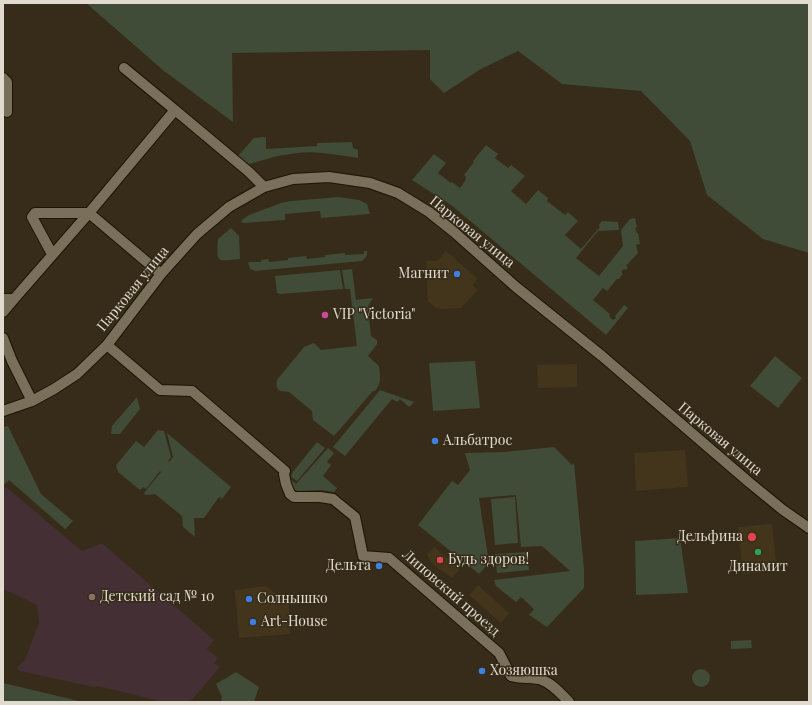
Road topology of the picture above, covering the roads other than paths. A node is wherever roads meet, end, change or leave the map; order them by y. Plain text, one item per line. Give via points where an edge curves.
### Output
1 (124, 68) dead end
2 (3, 78) edge
3 (175, 110) junction
4 (7, 112) dead end
5 (264, 187) junction
6 (89, 213) junction
7 (52, 254) junction
8 (161, 274) junction
9 (3, 299) edge
10 (14, 300) junction
11 (3, 312) edge
12 (3, 338) edge
13 (107, 345) junction
14 (32, 401) junction
15 (3, 411) edge
16 (809, 528) edge
17 (569, 702) edge

1 - 3 street
2 - 4 street via 7,82
3 - 5 street
3 - 6 street
5 - 8 street, Парковая улица via 214,219
5 - 16 street, Парковая улица via 293,178 329,177 370,183 398,193 429,212 756,488
6 - 7 street
6 - 7 street via 35,213 32,217
6 - 8 street
7 - 10 street
8 - 13 street, Парковая улица
9 - 10 street
10 - 11 street
12 - 14 street
13 - 14 street, Парковая улица via 77,374
13 - 17 street, Липовский проезд via 160,390 192,391 285,471 286,484 294,497 320,496 333,499 340,504 355,517 363,556 389,558 499,653 510,676 542,679 558,690
14 - 15 street, Парковая улица

